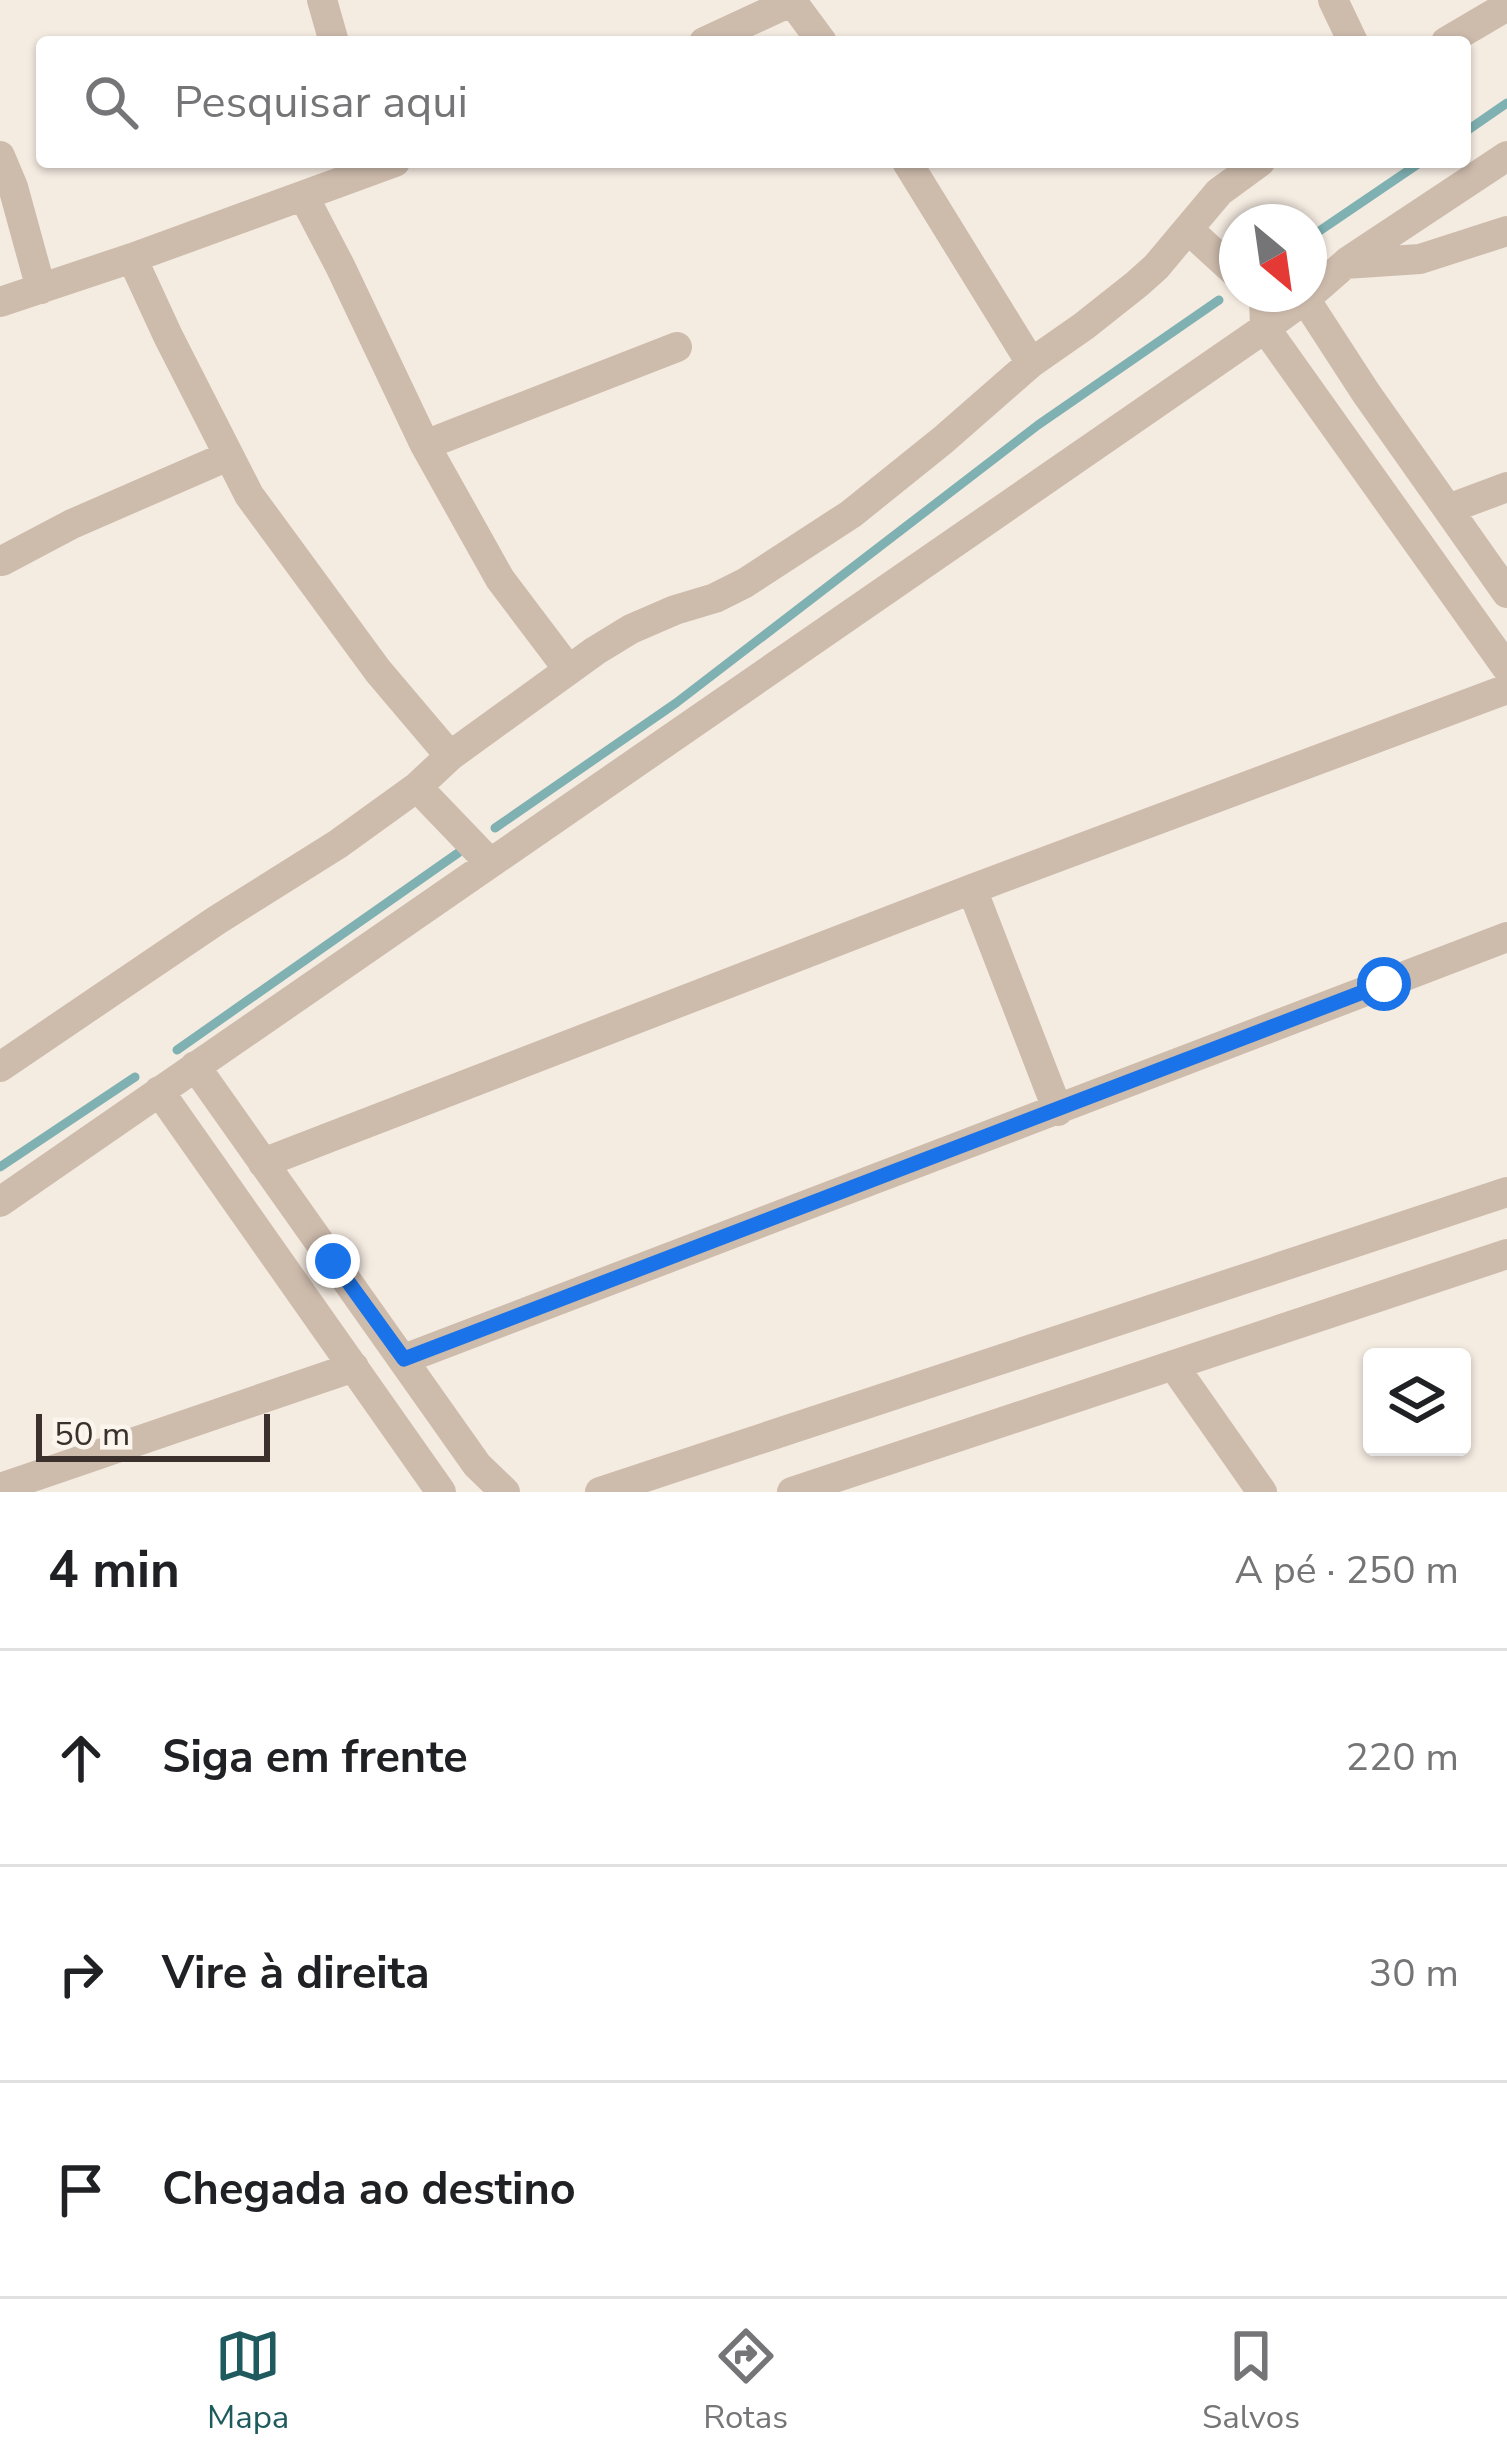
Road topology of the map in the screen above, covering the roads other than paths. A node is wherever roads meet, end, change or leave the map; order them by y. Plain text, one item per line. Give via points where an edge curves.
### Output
1 (322, 0) edge
2 (793, 0) edge
3 (1333, 0) edge
4 (1507, 6) edge
5 (332, 36) edge
6 (717, 36) edge
7 (818, 36) edge
8 (1350, 36) edge
9 (1455, 36) edge
10 (0, 156) edge
11 (1507, 156) edge
12 (370, 168) edge
13 (911, 168) edge
14 (1251, 168) edge
15 (304, 197) junction
16 (1189, 230) junction
17 (1507, 232) edge
18 (1219, 257) edge
19 (132, 258) junction
20 (1345, 264) junction
21 (1327, 280) edge
22 (41, 289) junction
23 (0, 302) edge
24 (1256, 312) edge
25 (1266, 312) edge
26 (1313, 312) edge
27 (677, 347) dead end
28 (1031, 363) junction
29 (425, 445) junction
30 (227, 456) junction
31 (1507, 487) edge
32 (1448, 508) junction
33 (2, 561) edge
34 (1507, 592) edge
35 (1507, 668) edge
36 (568, 669) junction
37 (1507, 689) edge
38 (450, 755) junction
39 (417, 787) junction
40 (480, 852) junction
41 (972, 889) junction
42 (1507, 937) edge
43 (195, 1066) junction
44 (0, 1067) edge
45 (159, 1091) junction
46 (1058, 1111) junction
47 (263, 1163) junction
48 (1507, 1192) edge
49 (0, 1202) edge
50 (1506, 1257) edge
51 (404, 1359) junction
52 (1173, 1364) junction
53 (354, 1367) junction
54 (860, 1482) edge
55 (0, 1489) edge
56 (441, 1492) edge
57 (505, 1492) edge
58 (600, 1492) edge
59 (792, 1492) edge
60 (1262, 1492) edge

1 - 5 street
2 - 6 street
2 - 7 street
3 - 8 street
4 - 9 street
10 - 22 street
11 - 20 street
12 - 15 street
13 - 28 street
14 - 16 street
15 - 19 street
15 - 29 street
16 - 18 street
16 - 28 street via 1137,284
17 - 20 street via 1420,260
19 - 22 street
19 - 30 street
20 - 21 street
22 - 23 street
24 - 40 street
25 - 35 street
26 - 32 street
27 - 29 street
28 - 36 street via 851,514 745,583 632,629
29 - 36 street via 500,579
30 - 33 street
30 - 38 street via 365,654
31 - 32 street
32 - 34 street
36 - 38 street
37 - 41 street
38 - 39 street
39 - 40 street
39 - 44 street
40 - 43 street
41 - 46 street
41 - 47 street
42 - 46 street
43 - 45 street
43 - 47 street
45 - 49 street
45 - 53 street
46 - 51 street
47 - 51 street
48 - 58 street
50 - 52 street
51 - 57 street
52 - 54 street
52 - 60 street
53 - 55 street
53 - 56 street
54 - 59 street

